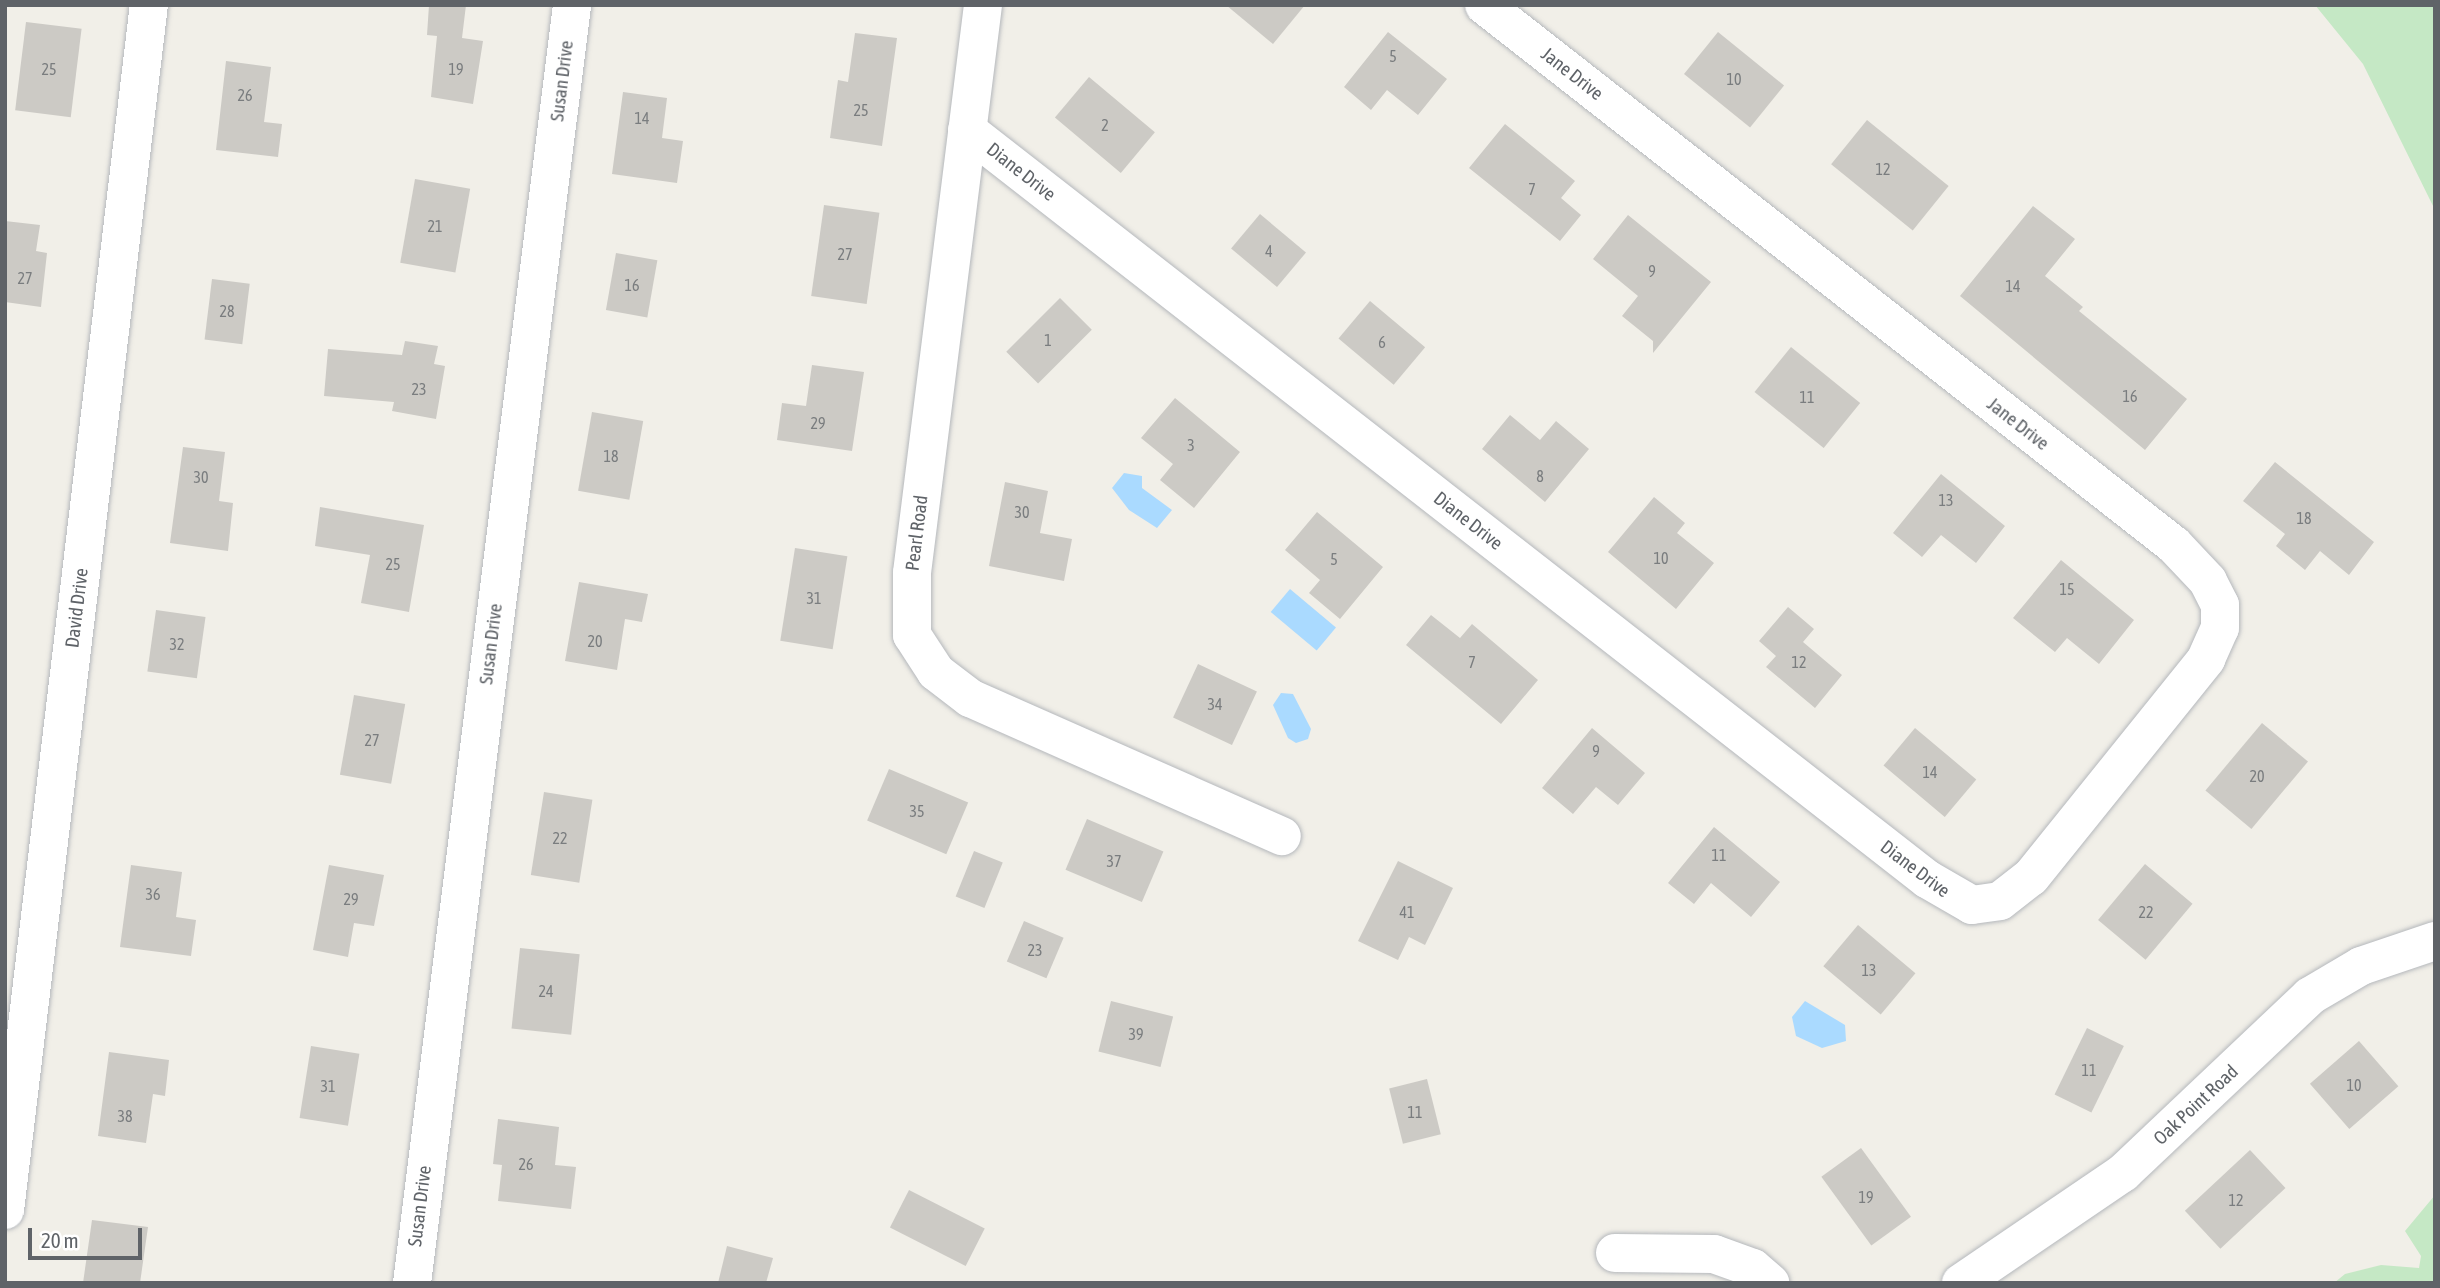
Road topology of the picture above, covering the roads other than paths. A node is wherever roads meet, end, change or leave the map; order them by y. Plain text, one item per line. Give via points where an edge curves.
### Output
1 (149, 5) edge
2 (572, 5) edge
3 (983, 5) edge
4 (1484, 5) edge
5 (967, 130) junction
6 (1282, 836) dead end
7 (1972, 905) joint
8 (2435, 941) edge
9 (5, 1210) edge
10 (1615, 1253) dead end
11 (412, 1283) edge
12 (1770, 1283) edge
13 (1961, 1283) edge

1 - 9 street, David Drive
2 - 11 street, Susan Drive
3 - 5 street, Pearl Road
4 - 7 street, Jane Drive via 2174,545 2208,581 2220,605 2220,628 2206,659 2031,877 2000,901
5 - 6 street, Pearl Road via 912,573 912,635 936,672 970,698
5 - 7 street, Diane Drive via 1927,879
8 - 13 street, Oak Point Road via 2361,966 2310,996 2123,1173
10 - 12 street via 1714,1254 1753,1268

